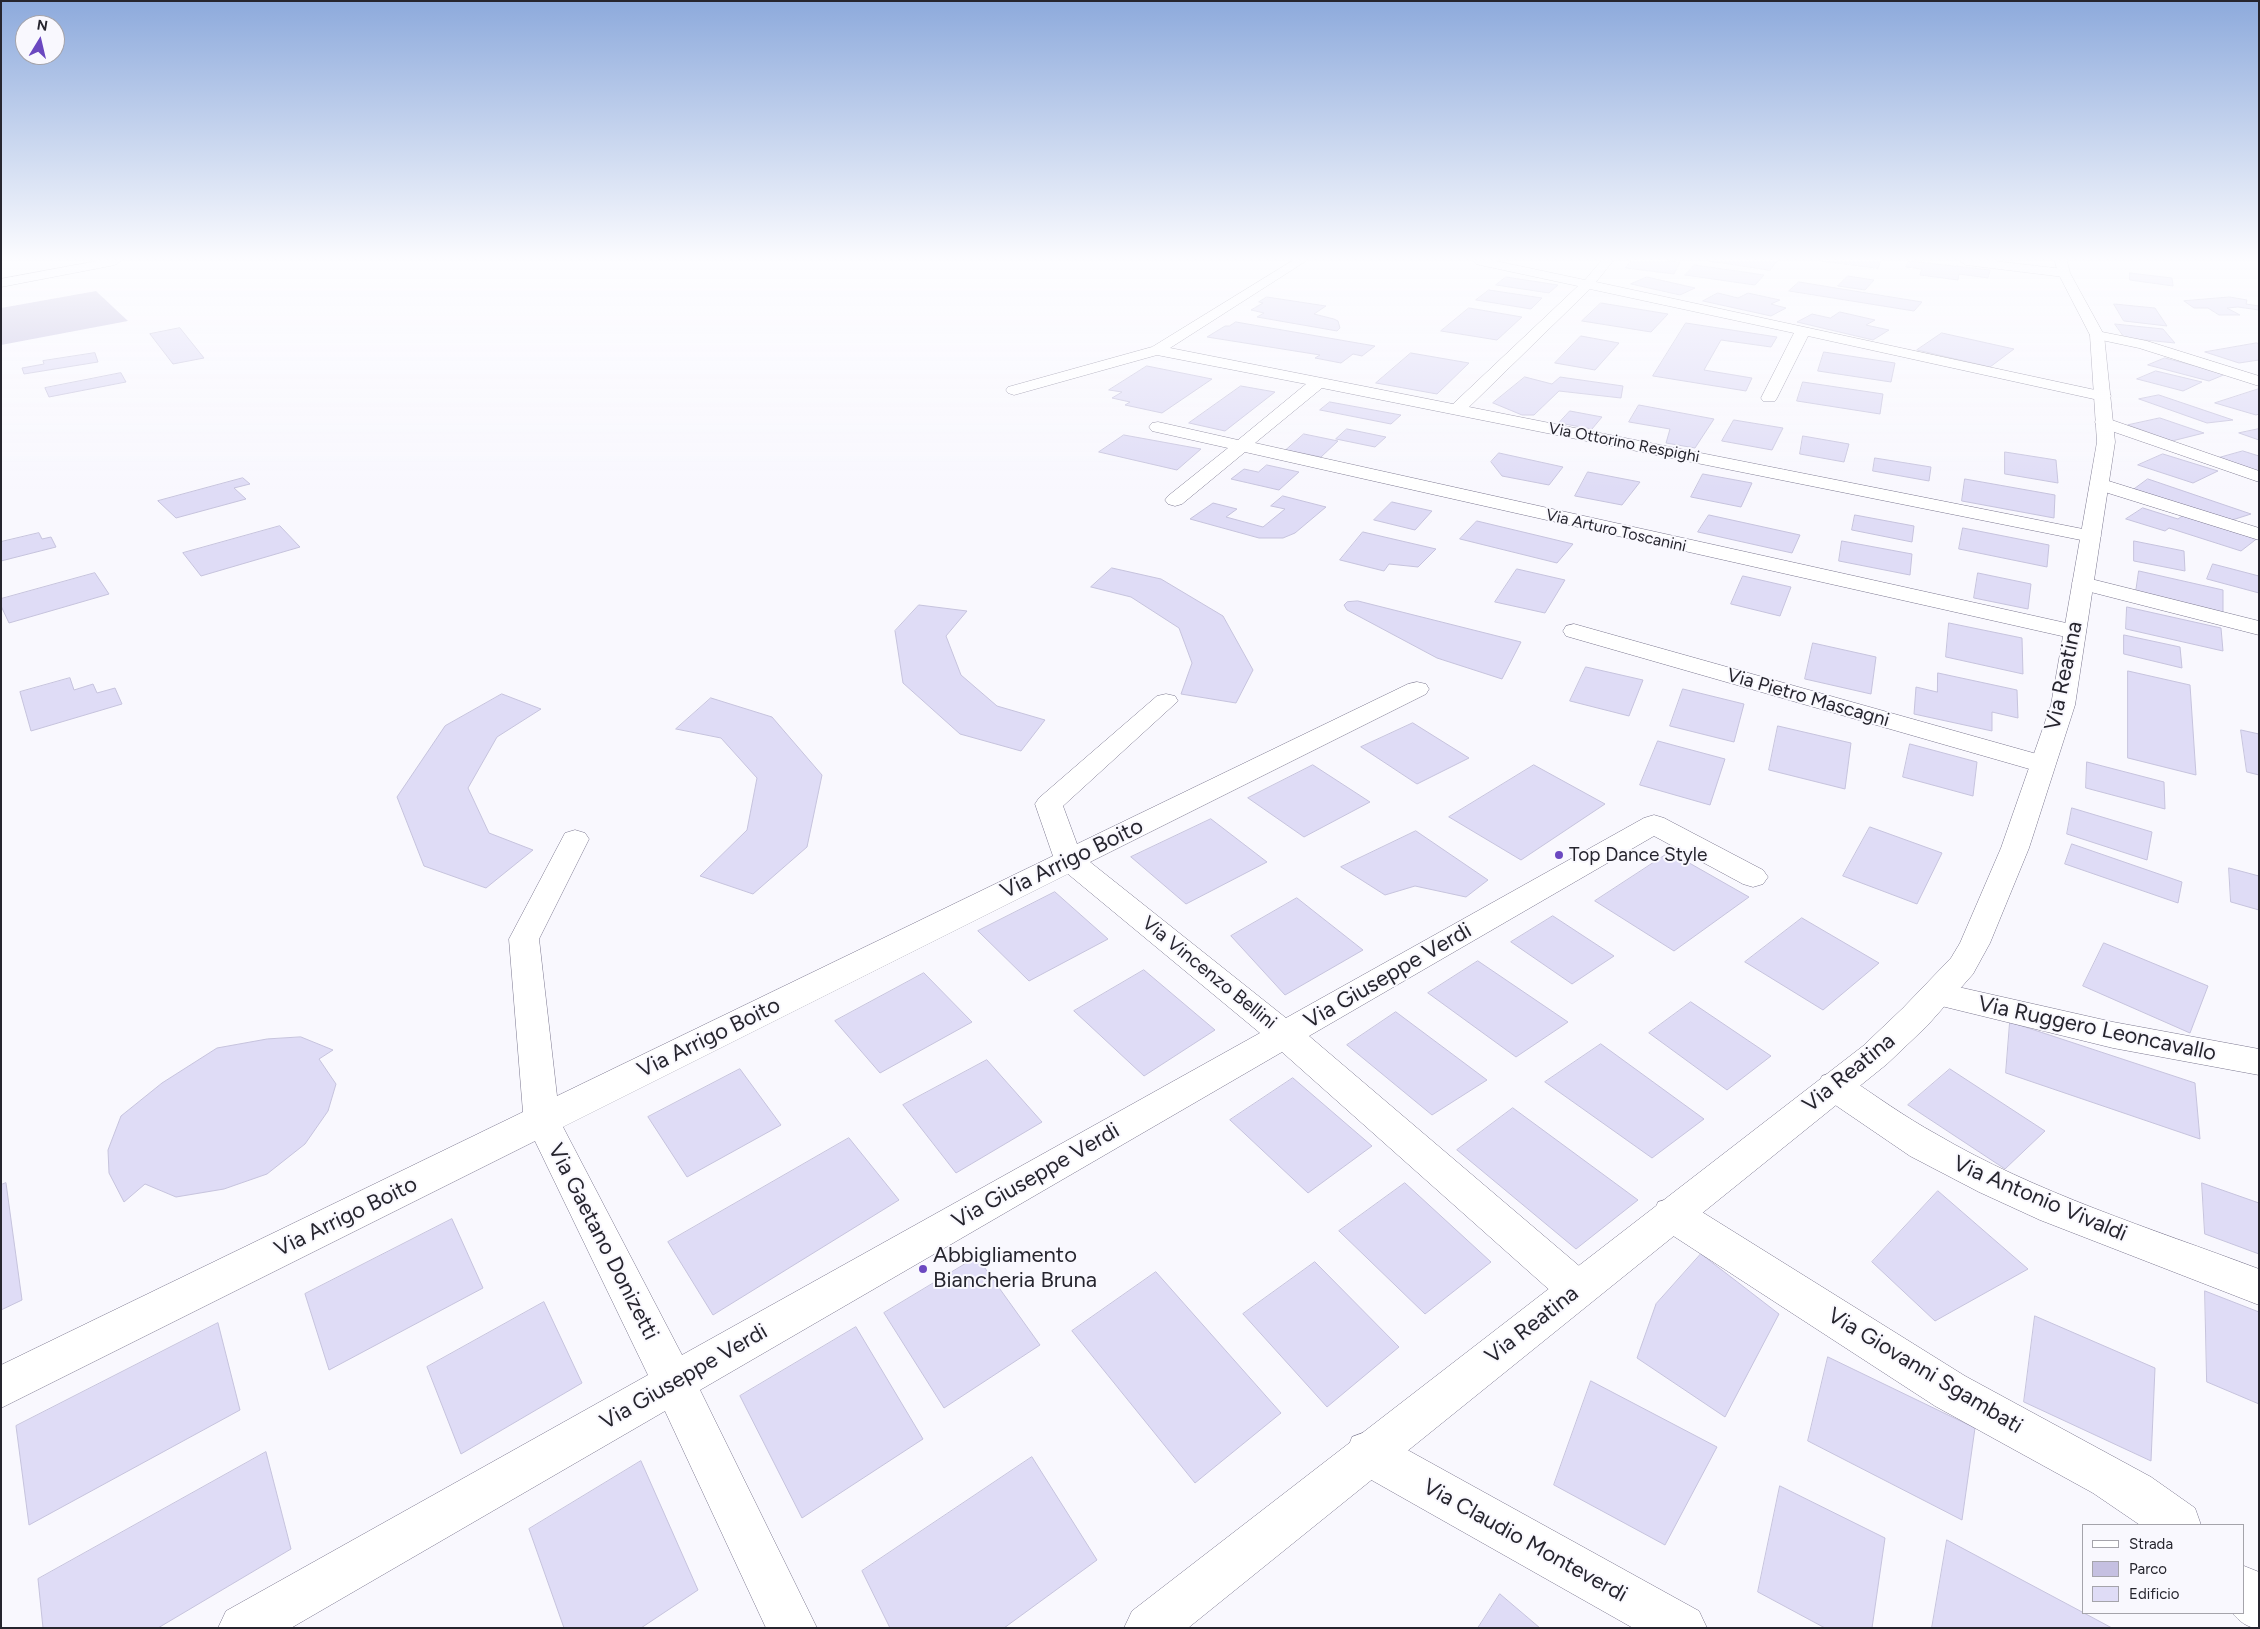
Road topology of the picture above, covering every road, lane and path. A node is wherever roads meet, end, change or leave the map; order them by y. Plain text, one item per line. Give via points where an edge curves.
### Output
1 (1178, 337) edge
2 (1532, 337) edge
3 (1800, 337) edge
4 (1831, 337) edge
5 (2097, 337) edge
6 (2107, 337) edge
7 (1157, 350) junction
8 (2259, 381) edge
9 (1318, 382) junction
10 (1014, 390) dead end
11 (2103, 396) junction
12 (1768, 398) dead end
13 (1456, 410) junction
14 (2103, 422) junction
15 (1158, 427) dead end
16 (1241, 446) junction
17 (2259, 477) edge
18 (2099, 484) junction
19 (1175, 500) dead end
20 (2259, 534) edge
21 (2091, 536) junction
22 (2083, 583) junction
23 (2259, 628) edge
24 (1574, 631) dead end
25 (2074, 632) junction
26 (1417, 689) dead end
27 (1166, 701) dead end
28 (2042, 764) junction
29 (575, 839) dead end
30 (1069, 860) junction
31 (1753, 877) dead end
32 (1936, 994) junction
33 (1285, 1035) junction
34 (2259, 1062) edge
35 (1834, 1086) junction
36 (542, 1120) junction
37 (1672, 1214) junction
38 (2259, 1288) edge
39 (1577, 1289) junction
40 (674, 1383) junction
41 (1, 1387) edge
42 (1368, 1453) junction
43 (2177, 1524) edge
44 (2245, 1591) edge
45 (2259, 1606) edge
46 (242, 1628) edge
47 (792, 1628) edge
48 (1149, 1628) edge
49 (1682, 1628) edge

1 - 7 street
2 - 13 street
3 - 12 street
4 - 11 street
5 - 11 street, Via Reatina
6 - 8 street via 2142,344
7 - 9 street, Via Ottorino Respighi
7 - 10 street
9 - 13 street, Via Ottorino Respighi
9 - 16 street
11 - 14 street, Via Reatina
13 - 21 street, Via Ottorino Respighi
14 - 17 street
14 - 18 street, Via Reatina via 2106,442
15 - 16 street, Via Arturo Toscanini
16 - 19 street
16 - 25 street, Via Arturo Toscanini
18 - 20 street
18 - 21 street, Via Reatina
21 - 22 street, Via Reatina
22 - 23 street
22 - 25 street, Via Reatina
24 - 28 street, Via Pietro Mascagni
25 - 28 street, Via Reatina via 2063,705
26 - 30 street, Via Arrigo Boito
27 - 30 street via 1049,804
28 - 32 street, Via Reatina via 2015,848 1975,943 1962,966
29 - 36 street, Via Gaetano Donizetti via 524,939
30 - 33 street, Via Vincenzo Bellini
30 - 36 street, Via Arrigo Boito
31 - 33 street, Via Giuseppe Verdi via 1654,824
32 - 34 street, Via Ruggero Leoncavallo via 2112,1034
32 - 35 street, Via Reatina via 1875,1055
33 - 39 street, Via Vincenzo Bellini
33 - 40 street, Via Giuseppe Verdi
35 - 37 street, Via Reatina
35 - 38 street, Via Antonio Vivaldi via 1923,1145 1977,1174 2037,1201
36 - 40 street, Via Gaetano Donizetti
36 - 41 street, Via Arrigo Boito
37 - 39 street, Via Reatina
37 - 43 street, Via Giovanni Sgambati via 1950,1391 2116,1481
39 - 42 street, Via Reatina
40 - 46 street, Via Giuseppe Verdi
40 - 47 street, Via Gaetano Donizetti
42 - 48 street, Via Reatina
42 - 49 street, Via Claudio Monteverdi
44 - 45 street

